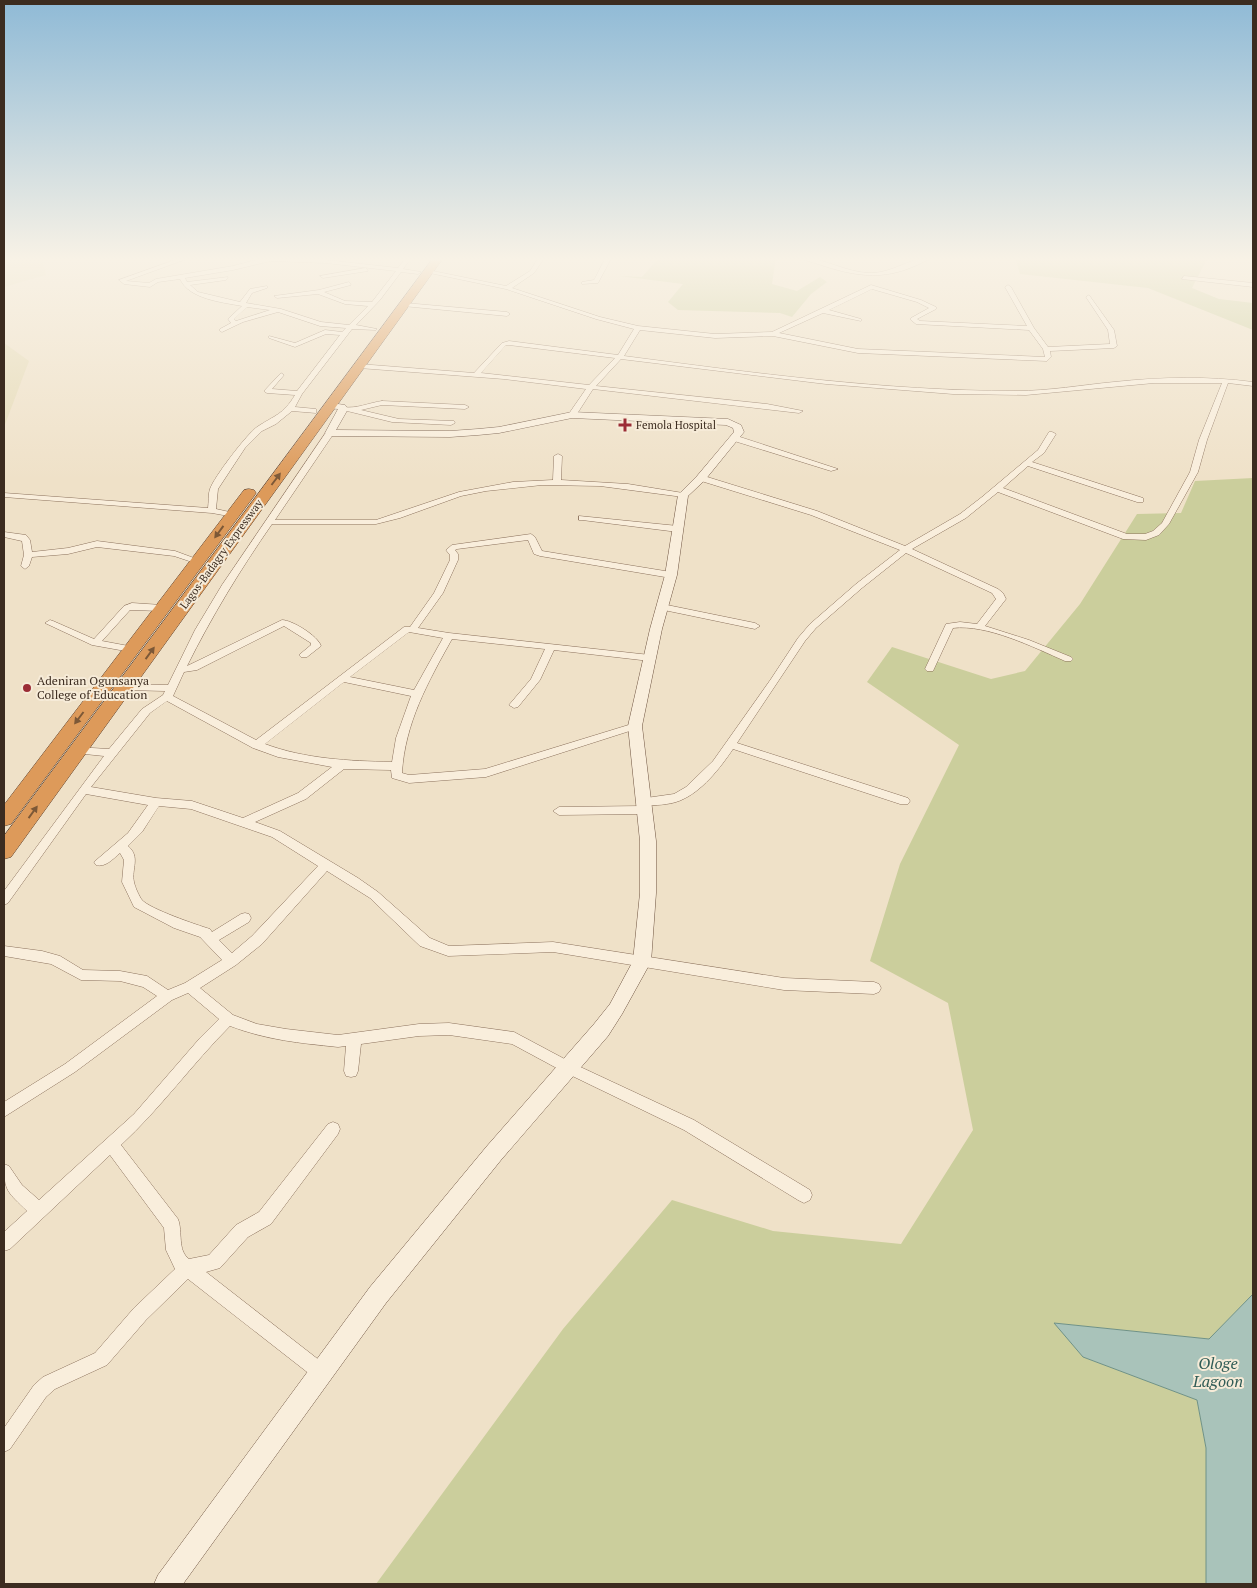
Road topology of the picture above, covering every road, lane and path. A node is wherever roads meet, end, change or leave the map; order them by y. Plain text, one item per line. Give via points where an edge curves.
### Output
1 (348, 331) edge
2 (372, 331) edge
3 (385, 331) edge
4 (636, 331) edge
5 (668, 331) edge
6 (779, 331) edge
7 (1033, 331) edge
8 (1111, 331) edge
9 (345, 334) junction
10 (773, 334) junction
11 (271, 337) dead end
12 (1046, 349) junction
13 (621, 356) junction
14 (359, 366) junction
15 (281, 375) dead end
16 (476, 375) junction
17 (1226, 380) junction
18 (1253, 384) edge
19 (591, 387) junction
20 (299, 393) junction
21 (465, 407) dead end
22 (337, 408) junction
23 (290, 409) junction
24 (356, 410) junction
25 (313, 411) junction
26 (799, 411) dead end
27 (572, 415) junction
28 (451, 423) dead end
29 (330, 433) junction
30 (1052, 434) dead end
31 (734, 438) junction
32 (558, 456) dead end
33 (1026, 463) junction
34 (834, 470) dead end
35 (701, 478) junction
36 (557, 484) junction
37 (998, 489) junction
38 (4, 495) edge
39 (682, 495) junction
40 (1140, 500) dead end
41 (212, 512) junction
42 (232, 515) junction
43 (582, 518) dead end
44 (270, 522) junction
45 (678, 529) junction
46 (4, 535) edge
47 (906, 549) junction
48 (28, 555) junction
49 (198, 561) junction
50 (25, 566) dead end
51 (671, 575) junction
52 (662, 607) junction
53 (162, 608) junction
54 (50, 623) dead end
55 (755, 626) dead end
56 (979, 627) junction
57 (413, 629) junction
58 (449, 636) junction
59 (95, 643) junction
60 (551, 647) junction
61 (131, 649) junction
62 (304, 655) dead end
63 (650, 658) junction
64 (1068, 659) dead end
65 (930, 669) dead end
66 (179, 670) junction
67 (342, 679) junction
68 (126, 687) junction
69 (169, 692) junction
70 (416, 694) junction
71 (514, 705) dead end
72 (635, 726) junction
73 (732, 745) junction
74 (257, 746) junction
75 (79, 750) junction
76 (112, 753) junction
77 (342, 765) junction
78 (396, 766) junction
79 (83, 790) junction
80 (904, 801) dead end
81 (156, 802) junction
82 (644, 806) junction
83 (559, 811) dead end
84 (4, 819) edge
85 (245, 822) junction
86 (121, 847) junction
87 (4, 851) edge
88 (100, 862) dead end
89 (326, 866) junction
90 (4, 900) edge
91 (245, 918) dead end
92 (212, 938) junction
93 (4, 951) edge
94 (231, 961) junction
95 (642, 962) junction
96 (190, 987) junction
97 (874, 988) dead end
98 (167, 996) junction
99 (228, 1019) junction
100 (354, 1040) junction
101 (569, 1068) junction
102 (352, 1070) dead end
103 (4, 1110) edge
104 (333, 1128) dead end
105 (111, 1144) junction
106 (4, 1170) edge
107 (804, 1195) dead end
108 (38, 1210) junction
109 (4, 1243) edge
110 (187, 1268) junction
111 (322, 1373) junction
112 (4, 1443) edge
113 (167, 1584) edge

1 - 9 street
2 - 25 highway, Lagos-Badagry Expressway
3 - 14 highway, Lagos-Badagry Expressway
4 - 13 street
5 - 10 street via 715,336
6 - 10 street
7 - 12 street
8 - 12 street via 1114,346
9 - 11 street via 325,332 295,345
9 - 20 street
10 - 12 street via 858,351 1042,360 1048,357
13 - 16 street via 507,343
13 - 17 street via 832,383 1017,393 1134,382
13 - 19 street
14 - 16 street
14 - 22 highway, Lagos-Badagry Expressway
15 - 20 street via 267,391
16 - 19 street
17 - 18 street
17 - 37 street via 1194,472 1156,533 1146,537 1126,537
19 - 26 street
19 - 27 street
20 - 23 street
21 - 24 street via 382,404
22 - 24 street
22 - 29 street
68 -> 22 highway, Lagos-Badagry Expressway via 246,519
23 - 25 street
23 - 41 street via 259,429 242,447 214,489
24 - 28 street via 400,421
25 - 42 highway, Lagos-Badagry Expressway
27 - 29 street via 504,430 478,432
27 - 31 street via 728,422 738,427 739,432
29 - 44 street
30 - 33 street via 1041,451
31 - 34 street
31 - 35 street
32 - 36 street
33 - 37 street
33 - 40 street
35 - 39 street
35 - 47 street via 814,513
36 - 39 street via 625,485
36 - 44 street via 515,485 461,494 376,522
37 - 47 street via 963,516
38 - 41 street
39 - 45 street
41 - 42 street
42 -> 49 highway, Lagos-Badagry Expressway
43 - 45 street
44 - 66 street via 226,585
45 - 51 street
46 - 48 street via 23,537
47 - 56 street via 1000,595 1001,599
47 - 73 street via 813,626
48 - 49 street via 97,544 175,554
48 - 50 street
49 - 53 highway, Lagos-Badagry Expressway
51 - 52 street
51 - 57 street via 540,553 530,537 455,547 450,550 454,560 442,585
52 - 55 street
52 - 63 street
53 - 59 street via 127,608
53 - 61 highway, Lagos-Badagry Expressway
54 - 59 street
56 - 64 street
56 - 65 street via 950,626
57 - 58 street
57 - 67 street via 404,631
58 - 60 street
58 - 70 street
59 - 61 street
60 - 63 street
60 - 71 street via 535,680
61 -> 84 highway, Lagos-Badagry Expressway
62 - 66 street via 316,646 316,642 288,623 282,623 194,668
63 - 72 street
66 - 69 street
67 - 70 street
67 - 74 street
68 - 69 street
68 - 75 highway, Lagos-Badagry Expressway
69 - 74 street
69 - 76 street via 146,710
70 - 78 street via 400,740
72 - 78 street via 477,775 408,779 396,775
72 - 82 street
73 - 80 street
73 - 82 street via 690,790 676,798
74 - 77 street via 306,760
75 - 76 street
87 -> 75 highway, Lagos-Badagry Expressway
76 - 79 street
77 - 78 street
77 - 85 street via 302,796
79 - 81 street
79 - 90 street
81 - 85 street via 192,805
81 - 86 street via 140,828
82 - 83 street
82 - 95 street via 648,893
85 - 89 street via 276,834
86 - 88 street
86 - 92 street via 128,853 128,882 138,904
89 - 94 street via 256,940
89 - 95 street via 374,895 425,942 438,949 460,952 553,947
91 - 92 street
92 - 94 street
93 - 98 street via 55,960 81,975 120,976 147,982
94 - 96 street
95 - 97 street via 784,984
95 - 101 street via 616,1009
96 - 98 street
96 - 99 street
98 - 103 street via 70,1068
99 - 100 street via 257,1030 286,1035 338,1042
99 - 105 street via 139,1119
100 - 101 street via 419,1030 449,1029 498,1035 514,1038
100 - 102 street
101 - 107 street via 689,1125
101 - 111 street via 378,1295
104 - 110 street via 265,1218 242,1231 214,1262
105 - 108 street
105 - 110 street via 172,1225 174,1250 178,1261
106 - 108 street via 17,1190
108 - 109 street
110 - 111 street
110 - 112 street via 100,1359 40,1391
111 - 113 street

